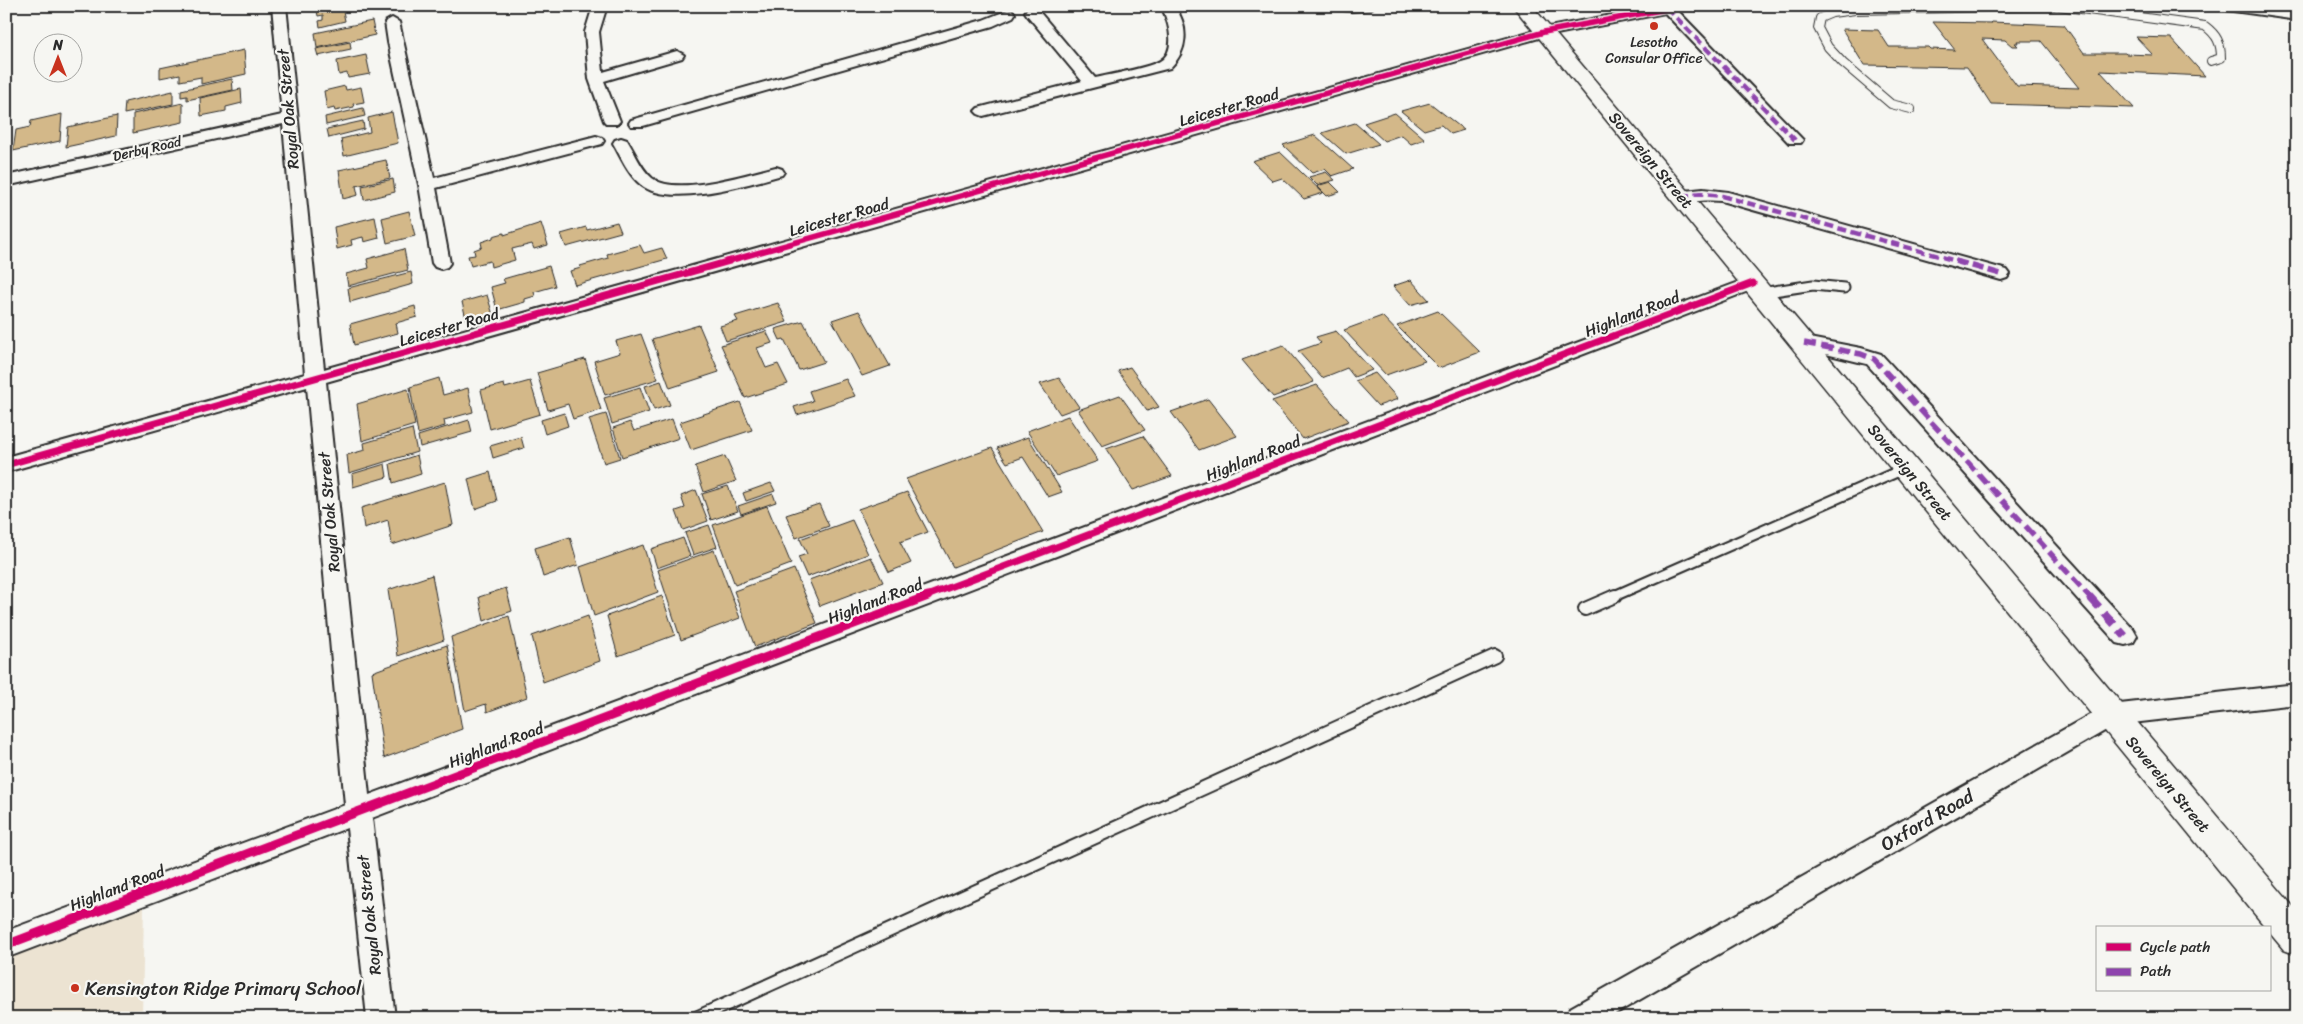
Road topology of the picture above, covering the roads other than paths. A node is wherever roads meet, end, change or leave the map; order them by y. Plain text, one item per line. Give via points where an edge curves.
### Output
1 (279, 6) edge
2 (600, 6) edge
3 (1335, 6) edge
4 (1370, 6) edge
5 (1522, 6) edge
6 (2055, 6) edge
7 (2059, 6) edge
8 (2226, 6) edge
9 (1674, 7) edge
10 (2102, 8) edge
11 (1035, 9) edge
12 (2114, 9) edge
13 (1003, 10) edge
14 (1170, 10) dead end
15 (2288, 12) edge
16 (392, 22) dead end
17 (1544, 32) junction
18 (677, 55) dead end
19 (2211, 61) dead end
20 (596, 79) junction
21 (1092, 84) junction
22 (1911, 109) dead end
23 (983, 111) dead end
24 (289, 118) junction
25 (612, 120) junction
26 (637, 123) junction
27 (1795, 140) dead end
28 (596, 141) junction
29 (621, 143) junction
30 (776, 172) dead end
31 (6, 181) edge
32 (427, 185) junction
33 (1681, 196) junction
34 (441, 263) dead end
35 (2000, 274) dead end
36 (1757, 288) junction
37 (1844, 288) dead end
38 (1804, 343) junction
39 (316, 378) junction
40 (6, 465) edge
41 (1907, 468) junction
42 (1585, 610) dead end
43 (2125, 636) dead end
44 (1495, 656) dead end
45 (2297, 694) edge
46 (2111, 715) junction
47 (358, 812) junction
48 (2297, 938) edge
49 (6, 945) edge
50 (381, 1018) edge
51 (696, 1018) edge
52 (1580, 1018) edge

1 - 24 street, Royal Oak Street
2 - 20 street via 592,32
3 - 4 lane
5 - 17 street, Sovereign Street
6 - 22 lane via 1855,10 1820,18 1818,28 1828,47 1843,63 1891,104
7 - 10 lane
8 - 15 street
9 - 17 street, Leicester Road
9 - 27 street
10 - 12 lane
11 - 13 street via 1016,15
11 - 21 street
12 - 19 lane via 2206,26 2218,36 2221,44 2220,58
13 - 26 street via 988,23
14 - 21 street via 1178,27 1171,60 1154,69
16 - 32 street
17 - 33 street, Sovereign Street
17 - 39 street, Leicester Road
18 - 20 street
20 - 25 street
21 - 23 street
24 - 31 street, Derby Road
24 - 39 street, Royal Oak Street
25 - 26 street
25 - 28 street via 593,133
26 - 29 street via 640,128 638,134
28 - 29 street via 611,145
28 - 32 street
29 - 30 street via 642,176 662,188 692,189
32 - 34 street
33 - 35 street via 1722,196
33 - 36 street, Sovereign Street
36 - 37 lane via 1813,285
36 - 38 street, Sovereign Street
36 - 47 street, Highland Road
38 - 41 street, Sovereign Street
38 - 43 street via 1874,359
39 - 40 street, Leicester Road
39 - 47 street, Royal Oak Street
41 - 42 lane
41 - 46 street, Sovereign Street
44 - 51 lane
45 - 46 street, Oxford Road
46 - 48 street, Sovereign Street
46 - 52 street, Oxford Road
47 - 49 street, Highland Road
47 - 50 street, Royal Oak Street

